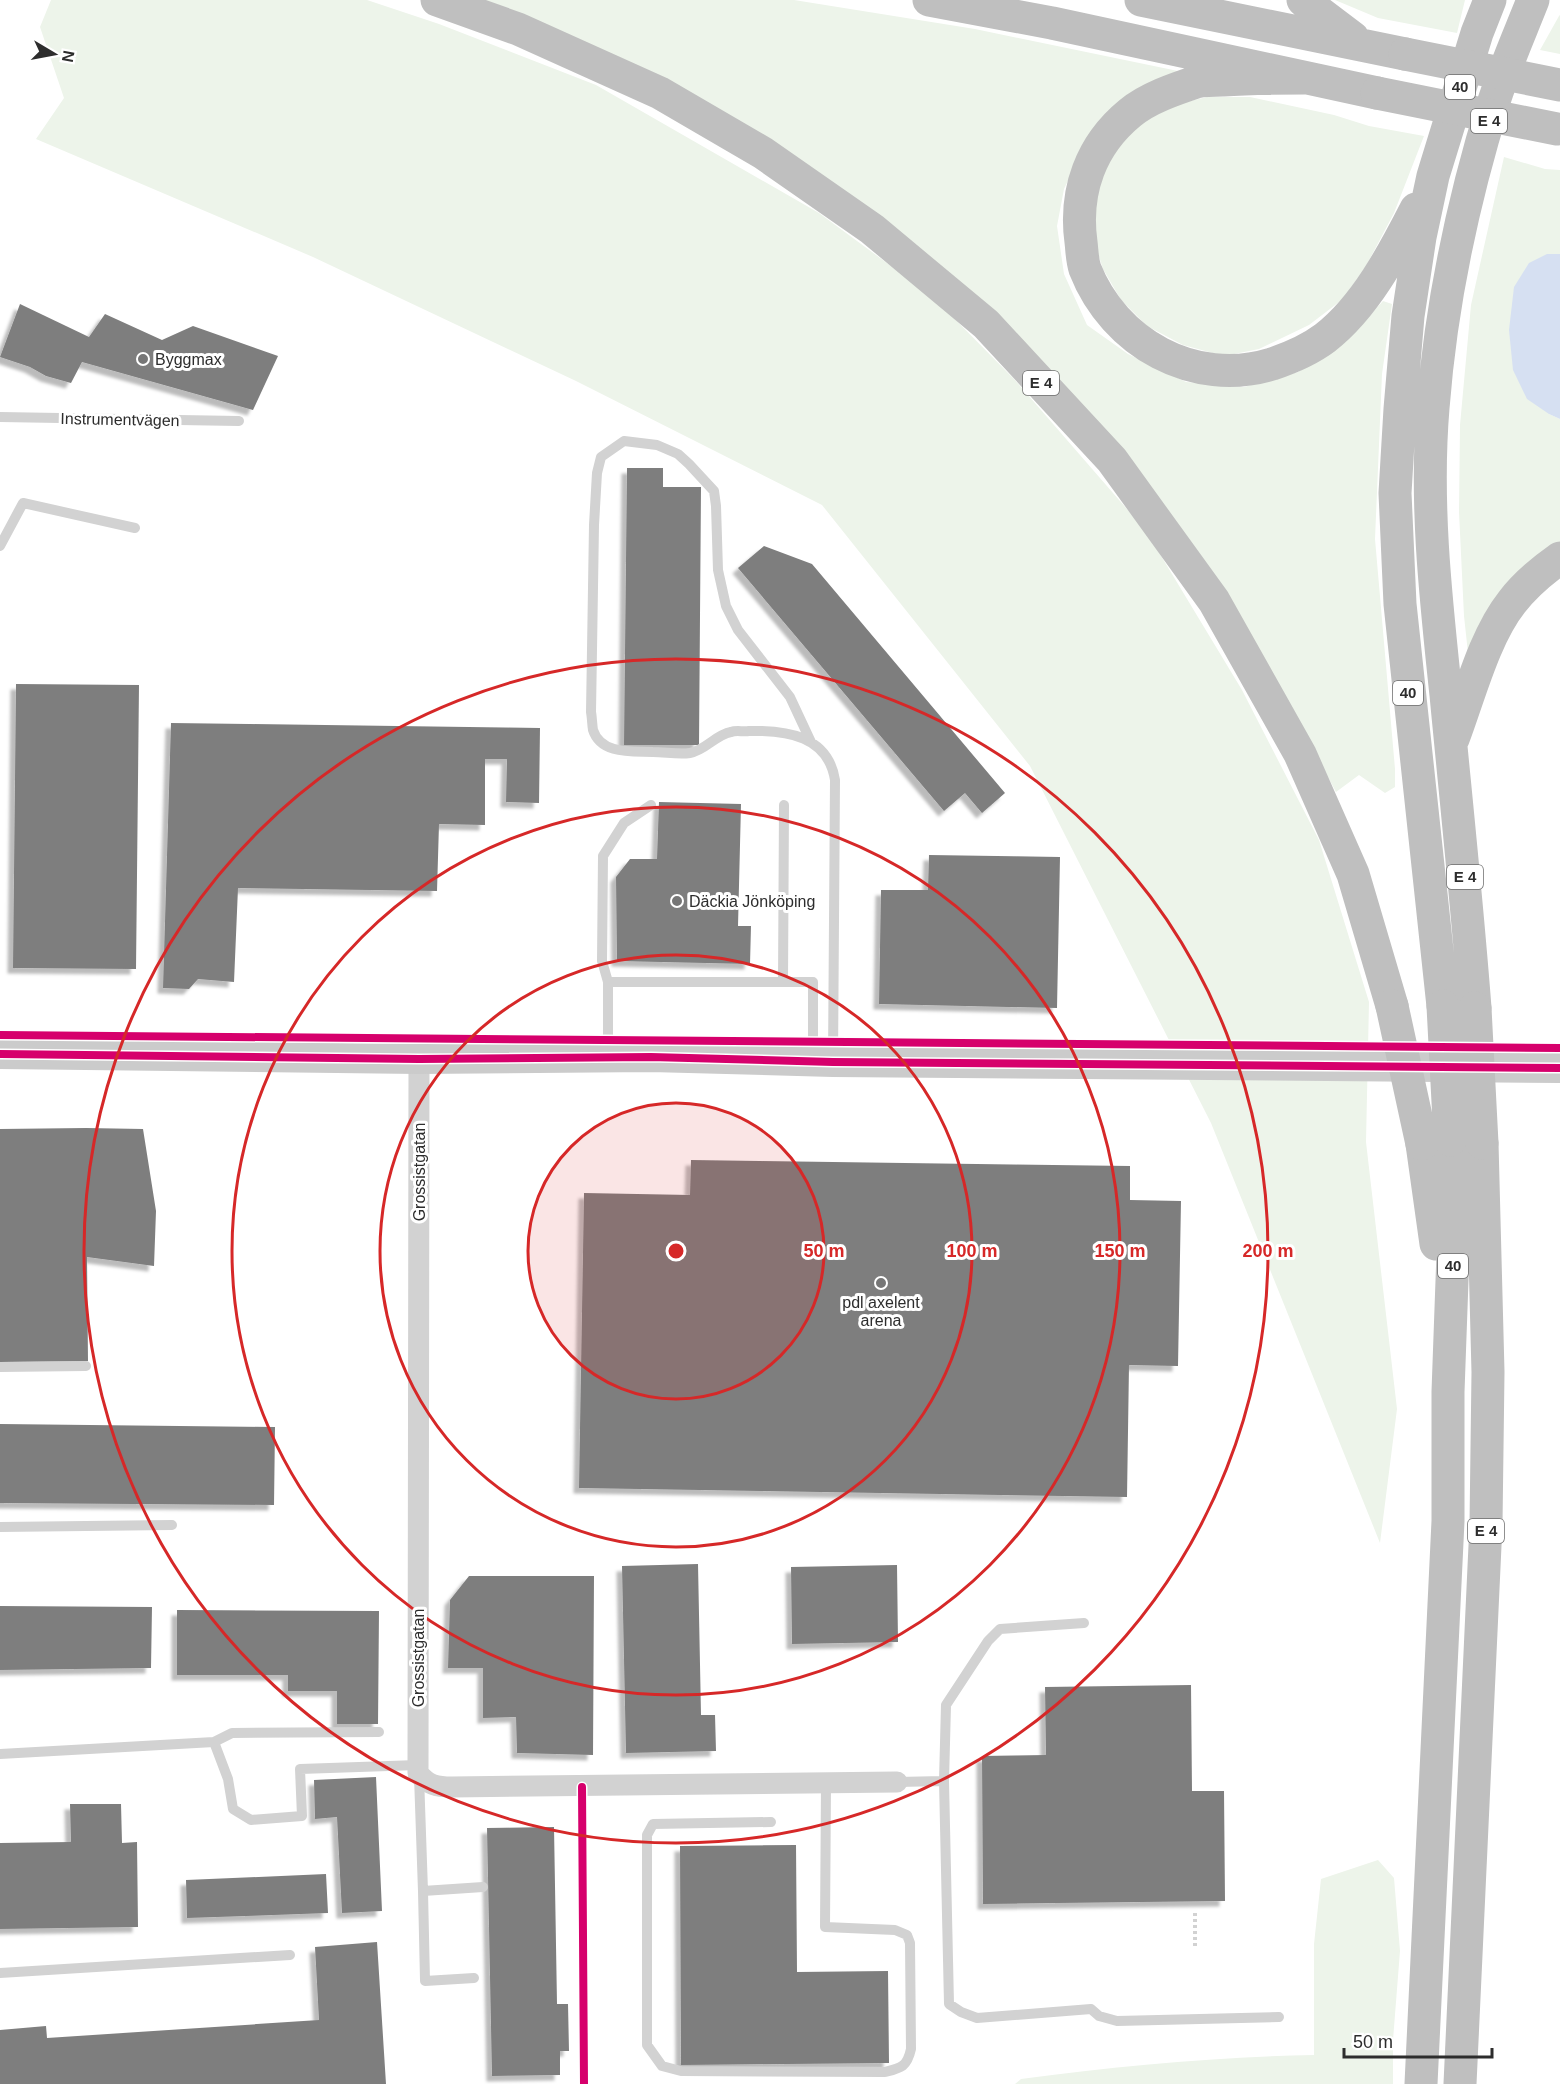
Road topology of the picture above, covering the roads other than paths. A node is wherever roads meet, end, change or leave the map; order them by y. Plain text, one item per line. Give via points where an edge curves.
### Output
1 (437, 0) edge
2 (929, 0) edge
3 (1141, 0) edge
4 (1303, 0) edge
5 (1480, 0) edge
6 (1490, 0) edge
7 (1533, 0) edge
8 (1544, 0) edge
9 (1477, 33) junction
10 (1519, 35) junction
11 (1362, 44) junction
12 (1305, 78) junction
13 (1560, 85) edge
14 (1559, 129) edge
15 (1433, 176) junction
16 (0, 417) edge
17 (239, 422) dead end
18 (135, 528) dead end
19 (0, 546) edge
20 (1560, 558) edge
21 (811, 742) junction
22 (1451, 747) junction
23 (651, 805) dead end
24 (784, 805) dead end
25 (608, 982) junction
26 (783, 982) junction
27 (0, 1054) edge
28 (608, 1058) junction
29 (418, 1059) junction
30 (823, 1061) junction
31 (1560, 1068) edge
32 (1452, 1142) junction
33 (86, 1366) dead end
34 (0, 1367) edge
35 (1449, 1392) joint
36 (172, 1525) dead end
37 (0, 1527) edge
38 (1084, 1623) dead end
39 (379, 1732) dead end
40 (214, 1742) junction
41 (0, 1754) edge
42 (418, 1769) junction
43 (944, 1781) junction
44 (897, 1782) joint
45 (826, 1784) junction
46 (771, 1822) dead end
47 (483, 1887) dead end
48 (423, 1891) junction
49 (290, 1955) dead end
50 (0, 1973) edge
51 (474, 1978) dead end
52 (1279, 2016) dead end
53 (1421, 2084) edge
54 (1460, 2084) edge

1 - 32 highway, E 4, bridge via 518,28 660,93 763,153 873,229 986,324 1112,460 1214,601 1300,754 1353,874 1392,1006
2 - 12 highway
3 - 11 highway
4 - 11 highway
5 - 9 highway
6 - 9 highway, 40
7 - 10 highway
8 - 10 highway, E 4
9 - 15 highway, 40
10 - 22 highway, E 4 via 1495,99 1464,208 1446,291 1433,409 1433,576
11 - 13 highway, bridge
12 - 14 highway, bridge
12 - 15 highway via 1199,82 1162,95 1131,111 1107,135 1089,163 1081,193 1079,228 1084,267 1101,301 1122,326 1149,348 1180,362 1215,371 1253,369 1292,357 1324,338 1377,278
15 - 32 highway, 40, bridge via 1408,316 1395,493 1400,604 1443,1006
16 - 17 lane, Instrumentvägen
18 - 19 lane via 23,503
20 - 22 highway via 1512,602 1494,630
21 - 21 lane via 765,731 730,732 690,753 618,751 593,731 597,473 601,457 624,441 657,445 678,454 714,491 717,570 726,606 738,630 790,697
21 - 30 lane via 833,765 835,780
22 - 32 highway, E 4, bridge via 1475,1008
23 - 25 lane via 624,823 603,856 602,961
24 - 26 lane
25 - 26 lane
25 - 28 lane
26 - 30 lane via 813,982
27 - 29 street
28 - 29 street
28 - 30 street
29 - 42 street, Grossistgatan
30 - 31 street
32 - 35 highway, 40 via 1455,1225
32 - 54 highway, E 4 via 1488,1372 1486,1524
33 - 34 lane
35 - 53 highway, E 4 via 1448,1533
36 - 37 lane
38 - 43 lane via 1000,1629 988,1641 946,1705
39 - 40 lane via 232,1733
40 - 41 lane
40 - 42 lane via 228,1779 233,1809 250,1820 302,1816 300,1769
42 - 45 street via 426,1783 437,1787
42 - 48 lane
43 - 44 lane
43 - 52 lane via 949,2004 977,2018 1079,2009 1092,2009 1099,2016 1117,2021
44 - 45 street
45 - 46 lane via 825,1927 895,1930 907,1935 910,1942 911,2049 909,2060 901,2068 885,2072 681,2071 662,2066 647,2045 647,1835 653,1824
47 - 48 lane
48 - 51 lane via 425,1981
49 - 50 lane

